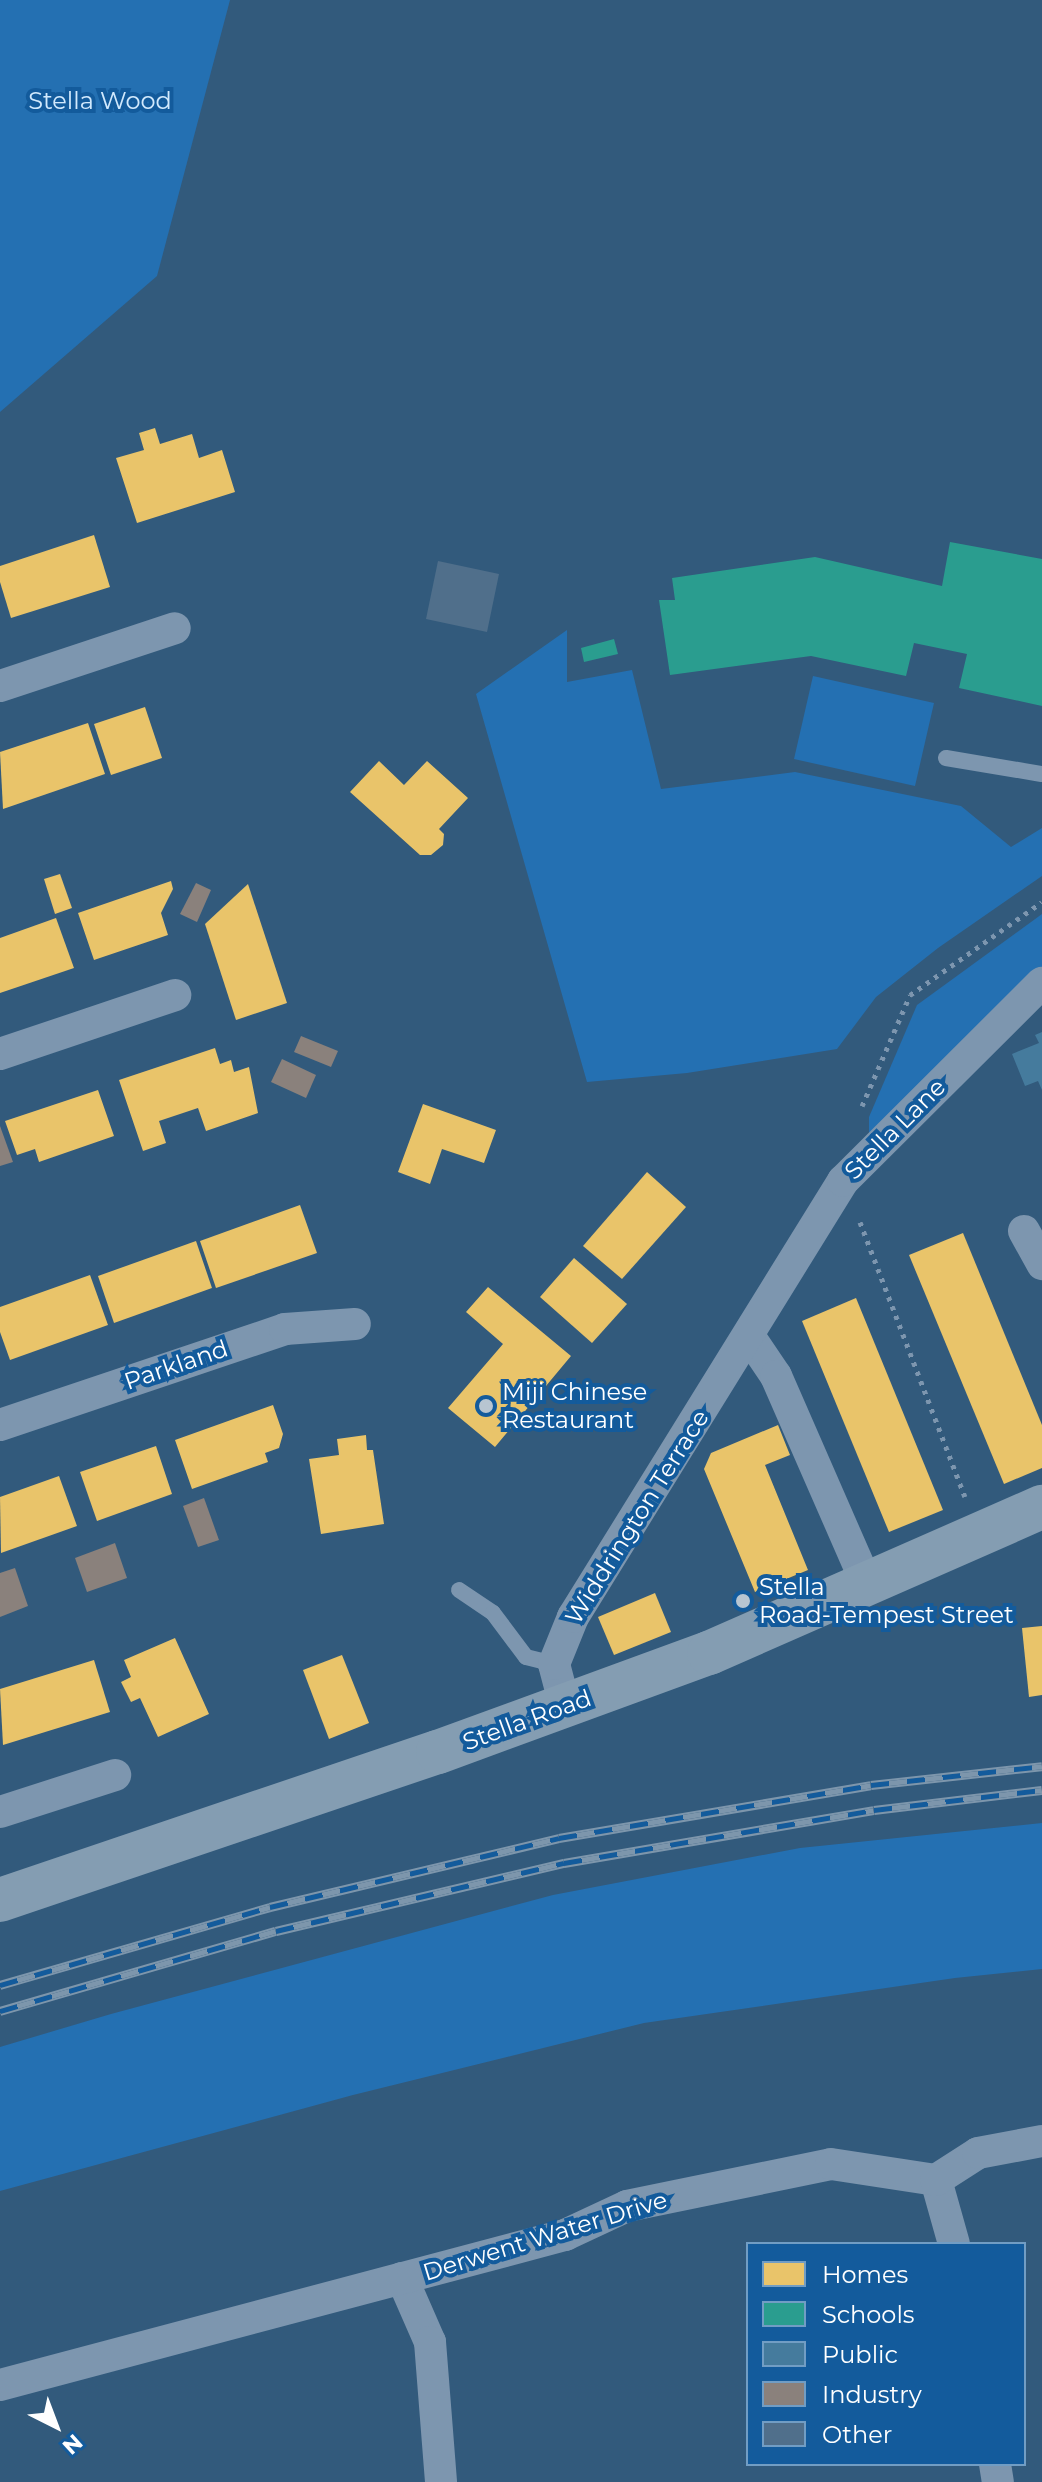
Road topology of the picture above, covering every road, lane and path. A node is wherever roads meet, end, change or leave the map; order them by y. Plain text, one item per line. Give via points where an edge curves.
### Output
1 (175, 628) dead end
2 (0, 686) edge
3 (946, 758) dead end
4 (1042, 774) edge
5 (1042, 902) edge
6 (1042, 983) edge
7 (175, 995) dead end
8 (0, 1054) edge
9 (861, 1108) dead end
10 (843, 1181) junction
11 (1024, 1231) dead end
12 (1042, 1264) edge
13 (355, 1324) dead end
14 (749, 1336) junction
15 (0, 1425) edge
16 (1042, 1507) edge
17 (979, 1534) junction
18 (867, 1584) junction
19 (459, 1590) dead end
20 (554, 1664) junction
21 (565, 1706) junction
22 (115, 1775) dead end
23 (0, 1812) edge
24 (0, 1900) edge
25 (1042, 2141) edge
26 (936, 2180) junction
27 (953, 2242) edge
28 (402, 2278) junction
29 (0, 2385) edge
30 (441, 2482) edge

1 - 2 street
3 - 4 lane
5 - 9 path via 910,995
6 - 10 street, Stella Lane
7 - 8 street
10 - 14 street, Stella Lane
10 - 17 path
11 - 12 street
13 - 15 street, Parkland via 285,1329
14 - 18 street via 776,1376
14 - 20 street, Widdrington Terrace via 573,1617
16 - 17 main road, Stella Road
17 - 18 main road, Stella Road
18 - 21 main road, Stella Road via 709,1653
19 - 20 lane via 493,1613 526,1657
20 - 21 street
21 - 24 main road, Stella Road
22 - 23 street
25 - 26 street via 978,2153
26 - 27 street
26 - 28 street, Derwent Water Drive via 831,2164 627,2206 565,2235
28 - 29 street, Derwent Water Drive
28 - 30 street via 430,2342

